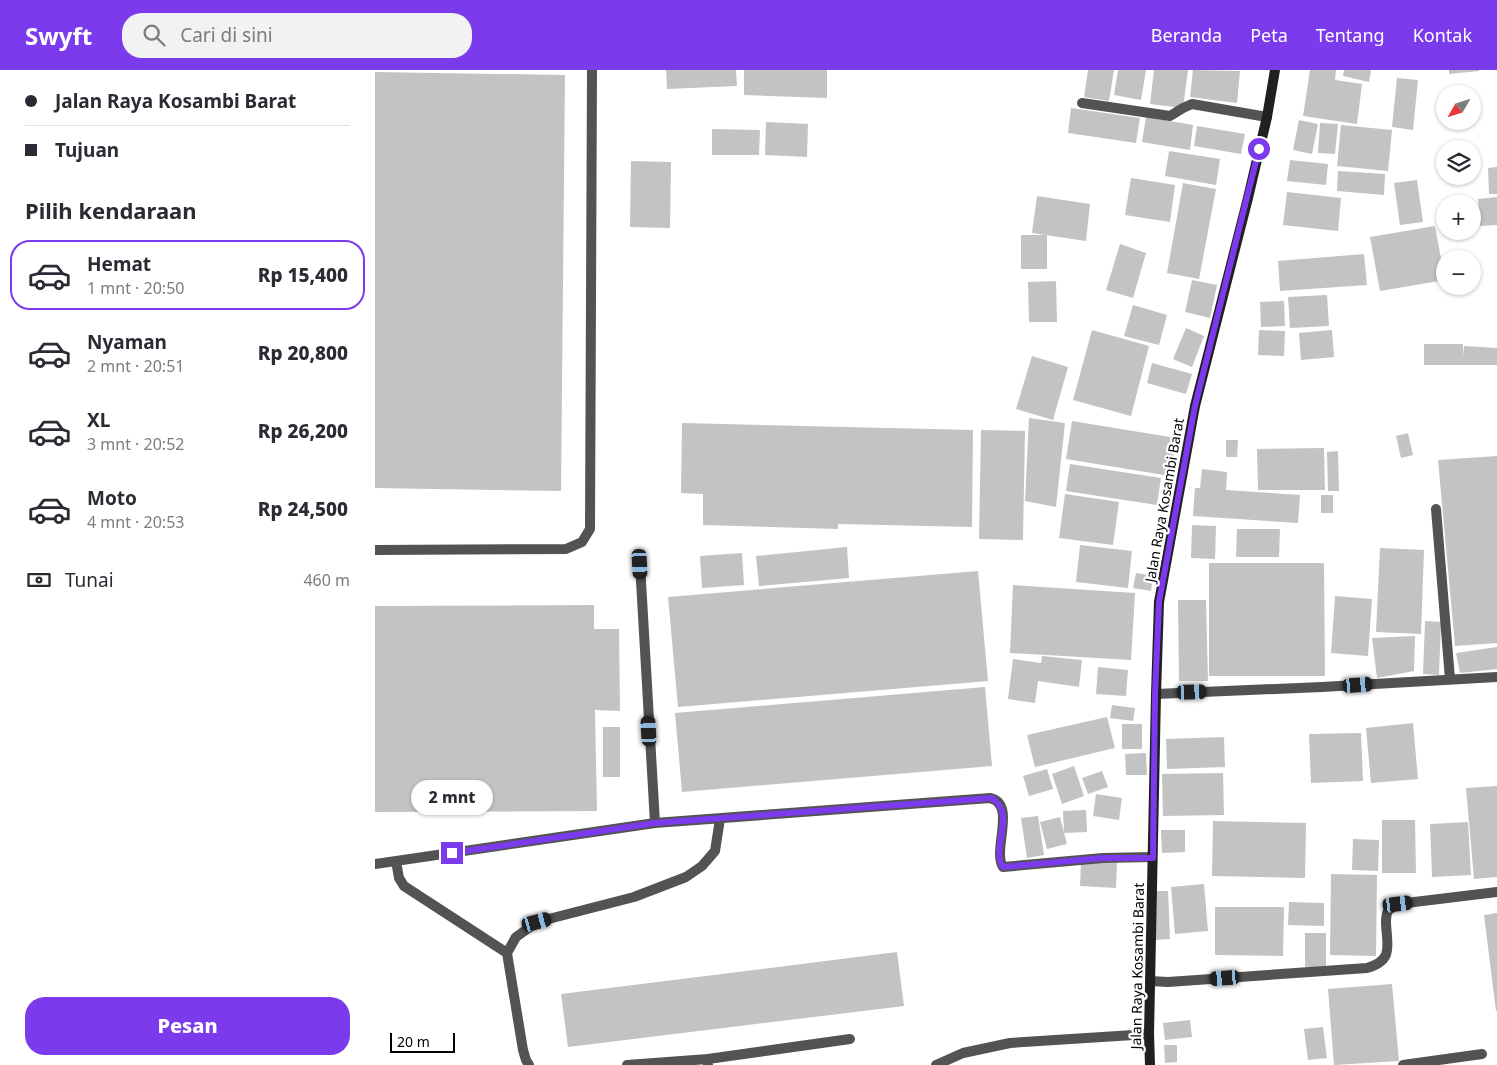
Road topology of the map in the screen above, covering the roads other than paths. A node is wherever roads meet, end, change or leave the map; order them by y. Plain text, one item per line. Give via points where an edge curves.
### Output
1 (592, 70) edge
2 (1275, 70) edge
3 (1082, 103) dead end
4 (1267, 117) junction
5 (1437, 509) dead end
6 (375, 550) edge
7 (640, 564) dead end
8 (1497, 676) edge
9 (1450, 679) junction
10 (1155, 694) junction
11 (720, 819) junction
12 (655, 823) junction
13 (1153, 858) junction
14 (396, 861) junction
15 (375, 864) edge
16 (1497, 892) edge
17 (507, 953) junction
18 (1150, 981) junction
19 (1149, 1034) junction
20 (850, 1039) dead end
21 (1482, 1054) dead end
22 (708, 1062) edge
23 (529, 1065) edge
24 (627, 1065) edge
25 (936, 1065) edge
26 (1150, 1065) edge
27 (1403, 1065) edge

1 - 6 street via 590,529 582,542 566,548
2 - 4 main road, Jalan Raya Kosambi Barat
3 - 4 street via 1170,116 1192,104
4 - 10 main road, Jalan Raya Kosambi Barat via 1195,406 1159,602
5 - 9 street
7 - 12 street
8 - 9 street
9 - 10 street
10 - 13 main road, Jalan Raya Kosambi Barat
11 - 12 street
11 - 13 street via 992,798 1001,805 1003,813 999,860 1003,867 1103,858
11 - 17 street via 715,851 686,877 634,896 537,922 516,937
12 - 14 street
13 - 18 main road, Jalan Raya Kosambi Barat
14 - 15 street
14 - 17 street via 399,878 405,886
16 - 18 street via 1392,907 1386,917 1385,958 1367,968
17 - 23 street via 523,1050
18 - 19 main road, Jalan Raya Kosambi Barat
19 - 25 street via 1010,1043 963,1053
19 - 26 main road, Jalan Raya Kosambi Barat
20 - 22 street
21 - 27 street
22 - 24 street

